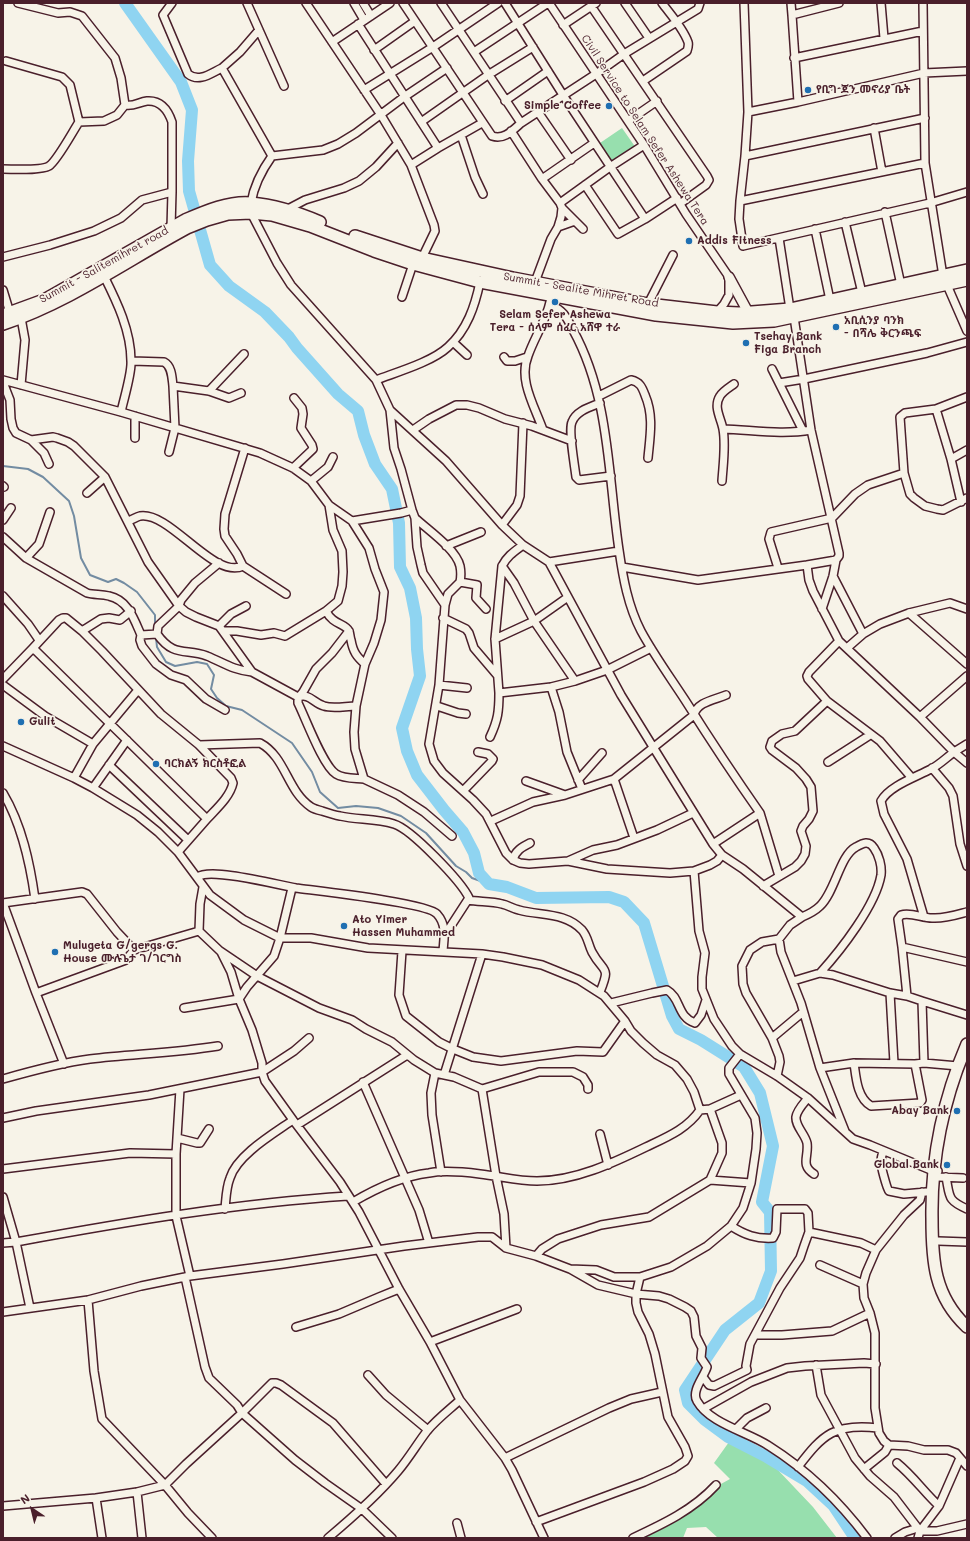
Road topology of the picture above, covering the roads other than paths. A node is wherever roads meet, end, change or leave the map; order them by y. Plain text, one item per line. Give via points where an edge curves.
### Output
1 (18, 3) edge
2 (172, 3) edge
3 (247, 3) edge
4 (306, 3) edge
5 (354, 3) edge
6 (363, 3) edge
7 (390, 3) edge
8 (403, 3) edge
9 (442, 3) edge
10 (498, 3) edge
11 (505, 3) edge
12 (548, 3) edge
13 (625, 3) edge
14 (662, 3) edge
15 (700, 3) edge
16 (744, 3) edge
17 (791, 3) edge
18 (839, 3) edge
19 (881, 3) edge
20 (923, 3) edge
21 (594, 5) edge
22 (792, 15) junction
23 (367, 18) junction
24 (415, 22) junction
25 (518, 23) junction
26 (677, 23) junction
27 (358, 24) junction
28 (563, 25) junction
29 (458, 29) junction
30 (259, 30) junction
31 (923, 31) junction
32 (649, 38) junction
33 (884, 38) junction
34 (332, 42) junction
35 (433, 47) junction
36 (533, 47) junction
37 (374, 50) junction
38 (474, 52) junction
39 (624, 54) junction
40 (794, 58) junction
41 (6, 61) dead end
42 (222, 68) junction
43 (448, 68) junction
44 (548, 71) junction
45 (967, 71) edge
46 (924, 73) junction
47 (390, 74) junction
48 (596, 74) junction
49 (488, 75) junction
50 (643, 81) junction
51 (284, 86) dead end
52 (364, 90) junction
53 (463, 92) junction
54 (563, 95) junction
55 (404, 97) junction
56 (505, 101) junction
57 (657, 101) junction
58 (798, 102) junction
59 (125, 105) junction
60 (538, 112) junction
61 (748, 112) junction
62 (381, 115) junction
63 (925, 118) junction
64 (628, 121) junction
65 (79, 122) junction
66 (422, 122) junction
67 (482, 123) junction
68 (521, 124) junction
69 (874, 128) junction
70 (511, 131) junction
71 (461, 135) junction
72 (398, 143) junction
73 (594, 143) junction
74 (644, 145) junction
75 (438, 148) junction
76 (272, 156) junction
77 (745, 156) junction
78 (571, 160) junction
79 (924, 163) junction
80 (411, 165) junction
81 (610, 167) junction
82 (3, 169) edge
83 (882, 172) junction
84 (542, 179) junction
85 (585, 185) junction
86 (172, 192) junction
87 (967, 192) edge
88 (483, 194) dead end
89 (679, 200) junction
90 (740, 201) junction
91 (930, 203) junction
92 (561, 205) junction
93 (251, 208) junction
94 (286, 210) junction
95 (885, 212) junction
96 (205, 216) joint
97 (645, 219) junction
98 (575, 221) junction
99 (845, 222) junction
100 (186, 224) junction
101 (558, 227) junction
102 (171, 228) junction
103 (583, 229) dead end
104 (815, 229) junction
105 (779, 238) junction
106 (673, 256) dead end
107 (3, 257) edge
108 (422, 258) junction
109 (412, 264) junction
110 (967, 270) edge
111 (104, 276) junction
112 (729, 277) junction
113 (945, 280) junction
114 (967, 280) edge
115 (480, 282) junction
116 (535, 282) junction
117 (512, 283) junction
118 (900, 285) junction
119 (3, 290) edge
120 (862, 293) junction
121 (402, 297) dead end
122 (550, 300) junction
123 (830, 300) junction
124 (648, 304) junction
125 (717, 312) junction
126 (748, 312) junction
127 (792, 313) junction
128 (7, 314) edge
129 (21, 318) junction
130 (3, 324) edge
131 (967, 331) edge
132 (453, 342) junction
133 (967, 342) edge
134 (244, 354) dead end
135 (467, 355) dead end
136 (504, 357) dead end
137 (527, 357) junction
138 (132, 361) junction
139 (772, 369) dead end
140 (804, 379) junction
141 (376, 380) junction
142 (3, 381) edge
143 (779, 383) junction
144 (734, 384) dead end
145 (22, 385) junction
146 (173, 386) junction
147 (209, 391) junction
148 (241, 394) dead end
149 (967, 397) edge
150 (294, 398) dead end
151 (599, 400) junction
152 (936, 409) junction
153 (390, 410) junction
154 (121, 412) junction
155 (135, 416) junction
156 (523, 423) junction
157 (175, 428) junction
158 (723, 429) junction
159 (412, 430) junction
160 (542, 430) junction
161 (811, 430) junction
162 (803, 431) junction
163 (135, 438) dead end
164 (31, 440) junction
165 (572, 441) junction
166 (245, 448) junction
167 (967, 450) edge
168 (169, 452) dead end
169 (333, 456) dead end
170 (648, 458) dead end
171 (951, 459) junction
172 (49, 464) dead end
173 (293, 468) junction
174 (904, 473) junction
175 (611, 476) junction
176 (105, 477) junction
177 (311, 481) junction
178 (722, 481) dead end
179 (87, 493) dead end
180 (964, 500) edge
181 (329, 505) junction
182 (11, 508) dead end
183 (412, 510) junction
184 (50, 512) dead end
185 (415, 518) junction
186 (832, 518) junction
187 (3, 520) edge
188 (128, 521) junction
189 (352, 522) junction
190 (502, 525) junction
191 (481, 532) dead end
192 (3, 537) edge
193 (523, 545) junction
194 (446, 546) junction
195 (619, 551) junction
196 (26, 558) junction
197 (836, 560) junction
198 (549, 562) junction
199 (219, 563) junction
200 (807, 565) junction
201 (243, 566) junction
202 (502, 566) junction
203 (622, 567) junction
204 (778, 568) junction
205 (833, 576) junction
206 (460, 582) junction
207 (286, 594) dead end
208 (3, 596) edge
209 (568, 597) junction
210 (445, 605) junction
211 (179, 606) junction
212 (246, 606) dead end
213 (486, 608) dead end
214 (822, 609) junction
215 (967, 609) edge
216 (131, 611) junction
217 (326, 611) junction
218 (909, 612) junction
219 (443, 618) junction
220 (534, 621) junction
221 (221, 629) junction
222 (82, 630) junction
223 (349, 631) junction
224 (145, 634) junction
225 (157, 634) junction
226 (863, 634) junction
227 (495, 639) junction
228 (39, 640) junction
229 (839, 641) junction
230 (33, 648) junction
231 (651, 648) junction
232 (846, 648) junction
233 (365, 664) junction
234 (967, 664) edge
235 (607, 670) junction
236 (252, 672) junction
237 (497, 675) junction
238 (967, 676) edge
239 (3, 679) edge
240 (575, 681) junction
241 (3, 685) edge
242 (439, 685) junction
243 (550, 687) junction
244 (467, 688) dead end
245 (138, 690) junction
246 (498, 693) junction
247 (726, 695) dead end
248 (298, 697) junction
249 (827, 701) junction
250 (356, 706) junction
251 (437, 706) junction
252 (225, 710) dead end
253 (466, 714) dead end
254 (694, 715) junction
255 (920, 717) junction
256 (109, 724) junction
257 (870, 735) junction
258 (490, 737) dead end
259 (127, 740) junction
260 (93, 744) junction
261 (967, 744) edge
262 (199, 745) junction
263 (3, 746) edge
264 (654, 747) junction
265 (478, 752) dead end
266 (954, 752) junction
267 (602, 753) dead end
268 (828, 762) dead end
269 (967, 763) edge
270 (109, 765) junction
271 (932, 768) junction
272 (912, 777) junction
273 (74, 778) junction
274 (364, 779) junction
275 (614, 779) junction
276 (578, 780) junction
277 (526, 781) dead end
278 (94, 788) junction
279 (582, 789) junction
280 (463, 791) junction
281 (3, 793) edge
282 (565, 795) junction
283 (693, 813) junction
284 (760, 813) junction
285 (207, 818) junction
286 (491, 821) junction
287 (452, 836) dead end
288 (634, 838) junction
289 (188, 840) junction
290 (530, 843) dead end
291 (713, 844) junction
292 (178, 852) junction
293 (722, 855) junction
294 (513, 860) junction
295 (568, 861) junction
296 (967, 866) edge
297 (694, 871) junction
298 (779, 876) junction
299 (198, 877) junction
300 (763, 886) junction
301 (203, 887) junction
302 (292, 888) junction
303 (35, 899) junction
304 (468, 900) junction
305 (3, 903) edge
306 (967, 912) edge
307 (802, 917) junction
308 (924, 918) junction
309 (199, 931) junction
310 (445, 935) junction
311 (280, 938) junction
312 (779, 939) junction
313 (902, 947) junction
314 (134, 950) junction
315 (220, 950) junction
316 (402, 951) junction
317 (442, 951) junction
318 (482, 954) junction
319 (967, 962) edge
320 (820, 973) junction
321 (257, 976) junction
322 (793, 981) junction
323 (600, 992) junction
324 (36, 993) junction
325 (890, 993) junction
326 (907, 996) junction
327 (239, 999) junction
328 (706, 1000) junction
329 (922, 1001) junction
330 (611, 1003) junction
331 (184, 1008) dead end
332 (803, 1012) junction
333 (967, 1015) edge
334 (625, 1021) junction
335 (309, 1038) dead end
336 (772, 1038) junction
337 (967, 1044) edge
338 (218, 1046) dead end
339 (453, 1049) junction
340 (407, 1054) junction
341 (738, 1057) junction
342 (967, 1059) edge
343 (854, 1063) junction
344 (894, 1063) junction
345 (924, 1063) junction
346 (64, 1064) junction
347 (915, 1064) junction
348 (958, 1066) junction
349 (820, 1068) junction
350 (262, 1072) junction
351 (435, 1073) junction
352 (444, 1075) junction
353 (777, 1076) junction
354 (3, 1079) edge
355 (363, 1082) junction
356 (180, 1089) junction
357 (482, 1089) junction
358 (588, 1089) dead end
359 (741, 1095) junction
360 (808, 1098) junction
361 (710, 1109) junction
362 (700, 1110) junction
363 (3, 1118) edge
364 (295, 1123) junction
365 (208, 1129) dead end
366 (846, 1133) junction
367 (600, 1134) dead end
368 (177, 1138) junction
369 (883, 1151) junction
370 (176, 1154) junction
371 (608, 1165) junction
372 (3, 1168) edge
373 (441, 1172) junction
374 (814, 1174) dead end
375 (939, 1174) junction
376 (496, 1176) junction
377 (963, 1178) dead end
378 (405, 1179) junction
379 (710, 1180) junction
380 (751, 1183) junction
381 (930, 1193) junction
382 (348, 1196) junction
383 (3, 1197) edge
384 (353, 1202) junction
385 (225, 1209) junction
386 (967, 1210) edge
387 (176, 1216) junction
388 (731, 1226) junction
389 (809, 1232) junction
390 (938, 1241) junction
391 (16, 1242) junction
392 (967, 1242) edge
393 (3, 1243) edge
394 (429, 1243) junction
395 (506, 1248) junction
396 (378, 1250) junction
397 (876, 1250) junction
398 (536, 1256) junction
399 (820, 1265) dead end
400 (570, 1269) junction
401 (188, 1277) junction
402 (640, 1277) junction
403 (862, 1284) junction
404 (399, 1289) junction
405 (636, 1294) junction
406 (88, 1300) junction
407 (30, 1308) junction
408 (517, 1309) dead end
409 (3, 1312) edge
410 (870, 1313) junction
411 (967, 1317) edge
412 (296, 1327) dead end
413 (967, 1327) edge
414 (755, 1335) junction
415 (430, 1342) junction
416 (876, 1364) junction
417 (816, 1365) junction
418 (368, 1376) dead end
419 (703, 1377) junction
420 (662, 1392) junction
421 (460, 1400) junction
422 (766, 1408) dead end
423 (703, 1409) junction
424 (242, 1413) junction
425 (878, 1428) junction
426 (736, 1429) junction
427 (839, 1429) junction
428 (428, 1430) junction
429 (889, 1445) junction
430 (505, 1458) junction
431 (960, 1458) junction
432 (897, 1464) dead end
433 (967, 1466) edge
434 (798, 1467) junction
435 (864, 1469) junction
436 (386, 1484) junction
437 (165, 1485) junction
438 (716, 1485) dead end
439 (137, 1492) junction
440 (96, 1498) junction
441 (3, 1506) edge
442 (939, 1506) junction
443 (362, 1509) junction
444 (536, 1522) junction
445 (457, 1523) dead end
446 (967, 1524) edge
447 (919, 1532) edge
448 (102, 1538) edge
449 (142, 1538) edge
450 (212, 1538) edge
451 (328, 1538) edge
452 (392, 1538) edge
453 (461, 1538) edge
454 (544, 1538) edge
455 (633, 1538) edge
456 (867, 1538) edge
457 (895, 1538) edge

1 - 59 street via 82,16 115,58
2 - 42 street via 163,15 188,74 201,78
3 - 30 street
4 - 34 street
5 - 23 street
6 - 23 street
7 - 23 street
8 - 24 street
9 - 29 street
10 - 29 street
11 - 25 street
12 - 25 street
12 - 28 street, Civil Service to Selam Sefer Ashewa Tera
13 - 32 street
14 - 26 street
15 - 26 street via 698,9
16 - 61 street
17 - 22 street
18 - 22 street
19 - 33 street
20 - 31 street
21 - 28 street
21 - 39 street
22 - 40 street
23 - 27 street
24 - 35 street
24 - 37 street
25 - 36 street
25 - 38 street
26 - 32 street
26 - 50 street via 688,43 687,51
27 - 34 street
27 - 37 street
28 - 48 street, Civil Service to Selam Sefer Ashewa Tera
29 - 35 street
29 - 38 street
30 - 42 street
30 - 51 street
31 - 33 street
31 - 46 street
32 - 39 street
33 - 40 street
34 - 52 street
35 - 43 street
35 - 47 street
36 - 44 street
36 - 49 street
37 - 47 street
38 - 49 street
39 - 48 street
39 - 50 street
40 - 58 street
41 - 65 street via 62,77 70,85
42 - 76 street
43 - 53 street
43 - 55 street
44 - 54 street
44 - 56 street
45 - 46 street
46 - 58 street
46 - 63 street
47 - 52 street
47 - 55 street
48 - 54 street
48 - 64 street, Civil Service to Selam Sefer Ashewa Tera
49 - 53 street
49 - 56 street
50 - 57 street
52 - 62 street
53 - 66 street
53 - 67 street
54 - 60 street
54 - 73 street
55 - 62 street
55 - 66 street
56 - 68 street
57 - 64 street
57 - 89 street via 708,180 706,185
58 - 61 street
59 - 65 street via 117,116 104,121
59 - 86 street via 158,102 169,114 172,122
60 - 68 street
60 - 78 street
61 - 77 street
62 - 72 street
62 - 76 street via 338,144 323,150
63 - 69 street
63 - 79 street
64 - 74 street, Civil Service to Selam Sefer Ashewa Tera
65 - 82 street via 49,166 34,169
66 - 75 street
67 - 70 street via 492,136 498,138
67 - 71 street
68 - 70 street
69 - 77 street
69 - 83 street
70 - 84 street
71 - 75 street
71 - 88 street
72 - 80 street
72 - 94 street via 359,181 305,200
73 - 78 street
73 - 81 street
74 - 81 street
74 - 89 street, Civil Service to Selam Sefer Ashewa Tera
75 - 80 street
76 - 93 street via 258,179
77 - 90 street
78 - 84 street
79 - 83 street
79 - 91 street
80 - 108 street via 435,231
81 - 85 street
81 - 97 street
83 - 90 street
84 - 92 street
85 - 92 street
85 - 97 street via 618,234
86 - 102 street
86 - 107 street via 142,200 120,218 94,231
87 - 91 street
89 - 97 street
89 - 112 street, Civil Service to Selam Sefer Ashewa Tera
90 - 105 street via 739,219 743,246
91 - 95 street
91 - 113 street
92 - 98 street
92 - 101 street
93 - 94 main road, Summit - Sealite Mihret Road
93 - 96 main road, Summit - Sealite Mihret Road via 223,206
93 - 109 main road via 304,224
93 - 141 street via 277,263 291,285
94 - 108 main road, Summit - Sealite Mihret Road
95 - 99 street
95 - 118 street
96 - 100 main road, Summit - Salitemihret road
98 - 101 street
98 - 103 street
99 - 104 street
99 - 120 street
100 - 102 main road, Summit - Salitemihret road
100 - 111 main road
101 - 116 street
102 - 128 main road, Summit - Salitemihret road via 67,288
104 - 105 street
104 - 123 street
105 - 127 street
106 - 124 street
108 - 117 main road, Summit - Sealite Mihret Road
109 - 115 main road
109 - 121 street
110 - 113 main road, Summit - Sealite Mihret Road
111 - 129 main road via 66,298
111 - 138 street via 121,312
112 - 125 street via 729,295
112 - 126 street
113 - 114 main road
113 - 118 main road, Summit - Sealite Mihret Road
113 - 127 main road
113 - 131 street
115 - 117 main road
115 - 132 street via 472,314
116 - 117 main road, Summit - Sealite Mihret Road
116 - 124 main road, Summit - Sealite Mihret Road
117 - 122 main road
118 - 120 main road, Summit - Sealite Mihret Road
119 - 128 street
120 - 123 main road, Summit - Sealite Mihret Road
122 - 127 main road via 706,321 742,323 774,322
122 - 137 street
122 - 151 street via 563,311 584,350
123 - 127 main road, Summit - Sealite Mihret Road
124 - 125 main road, Summit - Sealite Mihret Road
125 - 126 main road, Summit - Sealite Mihret Road
126 - 127 main road, Summit - Sealite Mihret Road
127 - 140 street
129 - 130 main road
129 - 145 street via 25,340
132 - 135 street
132 - 141 street via 428,360
133 - 140 street
134 - 147 street
136 - 137 street via 508,361
137 - 160 street via 525,380
138 - 146 street via 167,363 170,366
138 - 154 street
139 - 143 street
140 - 143 street
140 - 161 street
141 - 153 street
142 - 145 street
142 - 164 street via 10,400 13,428 16,433
143 - 162 street
144 - 158 street via 720,395 718,414
145 - 154 street
146 - 147 street
146 - 157 street
147 - 148 street via 229,398
149 - 152 street
150 - 173 street via 302,408 301,428 313,449
151 - 165 street via 577,414 572,422
151 - 170 street via 631,380 641,386 651,414
151 - 175 street
152 - 171 street
152 - 174 street via 905,413 900,417
153 - 159 street
153 - 183 street via 394,448
154 - 155 street
155 - 157 street
155 - 163 street
156 - 159 street via 504,419 479,408 456,405
156 - 160 street
156 - 190 street via 520,496 517,505
157 - 166 street
157 - 168 street
158 - 162 street via 780,433
158 - 178 street
159 - 190 street via 446,461
160 - 165 street
161 - 162 street
161 - 186 street
164 - 172 street via 44,453
164 - 176 street via 53,437 68,442
165 - 175 street via 576,477 579,480
166 - 173 street
166 - 201 street via 225,514 224,529
167 - 171 street
169 - 177 street via 328,467
171 - 180 street
173 - 177 street
174 - 180 street via 910,494 925,506 943,510
174 - 186 street via 868,485 855,494
175 - 195 street
176 - 179 street
176 - 188 street
177 - 181 street
181 - 189 street
181 - 217 street via 333,530 342,551 343,572 338,601
182 - 187 street
183 - 185 street
183 - 189 street
184 - 196 street via 39,544
185 - 194 street
185 - 210 street via 420,565
186 - 197 street via 839,553
186 - 204 street via 771,532 769,539
188 - 199 street via 139,516 153,519 169,527
188 - 211 street via 148,562
189 - 233 street via 369,548 384,592 381,620
190 - 193 street
191 - 194 street
192 - 196 street
193 - 198 street
193 - 202 street via 505,560
194 - 206 street via 460,566
195 - 198 street
195 - 203 street
196 - 216 street via 87,593 107,595 121,601
197 - 200 street
197 - 205 street
198 - 209 street
199 - 201 street via 228,568 237,569
199 - 211 street via 195,583
200 - 204 street
200 - 214 street via 809,580
201 - 207 street
202 - 220 street via 514,582
202 - 227 street
203 - 204 street via 698,580
203 - 231 street via 629,601
205 - 214 street
205 - 226 street
206 - 210 street via 448,594
206 - 213 street via 477,585 476,598
208 - 228 street
209 - 220 street
209 - 235 street
210 - 219 street
211 - 221 street
211 - 225 street via 159,625
212 - 221 street via 231,614
214 - 229 street
215 - 218 street via 950,603
216 - 222 street via 120,620 101,619
216 - 224 street
217 - 221 street via 284,636
217 - 223 street via 331,620
218 - 226 street
218 - 234 street
219 - 237 street via 469,632 474,648
219 - 242 street
220 - 227 street
220 - 240 street
221 - 236 street
222 - 228 street via 63,618
222 - 245 street
223 - 233 street via 353,651
223 - 248 street via 316,669
224 - 225 street
224 - 252 street via 140,640 142,646 156,664 171,675 186,680 206,699
225 - 236 street via 163,642 176,650 205,655 237,670
226 - 232 street
227 - 237 street
228 - 230 street
229 - 232 street
229 - 249 street via 807,676
230 - 239 street
230 - 256 street
231 - 235 street
231 - 254 street
232 - 255 street
233 - 250 street
235 - 240 street
235 - 264 street
236 - 248 street
237 - 246 street
238 - 255 street
240 - 243 street
241 - 260 street via 45,716
242 - 244 street
242 - 251 street
243 - 246 street
243 - 276 street via 559,712 567,752
245 - 256 street
245 - 262 street via 161,714
246 - 258 street via 499,710
247 - 254 street via 699,705
248 - 250 street via 304,695 326,707
248 - 274 street via 298,703 314,738 335,774
249 - 257 street
249 - 298 street via 795,731 777,737 770,744 772,750 806,779 813,799 813,811 801,831 806,846 805,854 795,867
250 - 274 street via 355,749
251 - 253 street
251 - 280 street via 429,744 431,753 443,773
254 - 264 street
254 - 284 street
255 - 266 street
256 - 259 street
256 - 260 street
257 - 268 street
257 - 272 street via 880,741
259 - 270 street
259 - 285 street
260 - 273 street
261 - 266 street
262 - 285 street via 234,784
262 - 304 street via 255,743 268,747 295,790 312,807 339,816 382,821 403,828 446,869 469,896
263 - 273 street
264 - 275 street
264 - 283 street
265 - 280 street via 488,754 493,759
266 - 269 street
266 - 271 street
267 - 276 street
270 - 278 street
270 - 289 street
271 - 272 street
271 - 296 street via 953,796 960,844
272 - 308 street via 884,796 881,801 884,814 907,859
273 - 278 street
274 - 287 street via 398,795 424,812
275 - 279 street
275 - 288 street
276 - 279 street
277 - 282 street
278 - 292 street via 137,815
279 - 282 street
280 - 286 street
281 - 303 street via 20,828
282 - 286 street via 533,802
283 - 288 street
283 - 291 street
284 - 291 street
284 - 298 street
285 - 289 street
286 - 294 street via 506,853
288 - 295 street via 593,850
289 - 292 street
290 - 294 street via 521,848
291 - 293 street
292 - 299 street
293 - 297 street via 717,861
293 - 300 street
294 - 295 street via 529,864
295 - 297 street via 638,872
297 - 328 street via 699,931 705,953 702,989
298 - 300 street
299 - 301 street
299 - 302 street via 209,873
300 - 307 street
301 - 309 street
301 - 311 street via 223,906 244,920
302 - 310 street via 405,903 432,910 440,918
302 - 311 street
303 - 305 street
303 - 314 street via 82,892 87,894
304 - 310 street
304 - 323 street via 496,903 519,910 562,917 579,927 606,971
305 - 324 street
306 - 308 street via 941,918
307 - 312 street
307 - 320 street via 821,906 848,853 864,843 872,845 881,866 879,881 863,916 836,956
308 - 313 street via 907,914 899,916
309 - 314 street
309 - 315 street
310 - 317 street
311 - 316 street via 311,938
311 - 321 street via 274,956
312 - 322 street via 781,952
312 - 336 street via 762,942 750,950 742,966 746,993
313 - 319 street
313 - 326 street
314 - 324 street via 126,960
315 - 321 street
315 - 327 street via 231,972
316 - 317 street
316 - 339 street via 399,995 406,1016 439,1042
317 - 318 street
318 - 323 street via 542,965 580,980
318 - 339 street
320 - 322 street
320 - 325 street
321 - 327 street
321 - 340 street via 319,1008 352,1020 392,1042
322 - 332 street
323 - 330 street
324 - 346 street
325 - 326 street
325 - 344 street
326 - 329 street
327 - 331 street
327 - 350 street via 252,1030 262,1063
328 - 330 street via 701,1015 695,1022 686,1018 667,990
328 - 341 street via 714,1019
329 - 333 street
329 - 345 street
330 - 334 street
332 - 336 street
332 - 349 street
334 - 339 street via 603,1052 577,1051 501,1060 473,1057
334 - 362 street via 643,1043 675,1065 687,1079
335 - 350 street
336 - 353 street via 780,1062
337 - 348 main road
338 - 346 street via 192,1051 88,1059
339 - 352 street
340 - 351 street
340 - 355 street
341 - 353 street
341 - 359 street via 729,1068 729,1074
342 - 375 main road via 951,1101 944,1130
343 - 344 street
343 - 347 street via 859,1091 871,1106 920,1103 922,1100
343 - 349 street
344 - 347 street
345 - 347 street
345 - 348 street
346 - 354 street
348 - 375 main road via 942,1118
349 - 366 street
350 - 356 street
350 - 364 street
351 - 352 street
351 - 373 street via 431,1093 432,1115
352 - 357 street
353 - 360 street
355 - 364 street
355 - 378 street
356 - 363 street
356 - 368 street
357 - 358 street via 525,1075 548,1071 579,1074 586,1080
357 - 376 street
359 - 361 street
359 - 380 street via 755,1118 757,1133
360 - 366 street
360 - 374 street via 796,1115 796,1121 807,1142 805,1164
361 - 362 street
361 - 379 street via 722,1143 722,1153
362 - 371 street via 684,1128
364 - 382 street
364 - 385 street via 253,1150 234,1169 228,1185
365 - 368 street via 200,1143
366 - 369 street via 853,1139
367 - 371 street
368 - 370 street
369 - 375 street
369 - 381 street via 880,1163 889,1191 904,1194
370 - 372 street via 130,1153
370 - 387 street
371 - 376 street via 554,1180 520,1180
373 - 376 street
373 - 378 street
375 - 377 street
375 - 381 main road
375 - 386 street via 952,1202
376 - 395 street via 504,1214
378 - 384 street
378 - 394 street via 419,1210
379 - 380 street
379 - 398 street via 649,1218 601,1226 563,1237 548,1244
380 - 388 street via 742,1208
381 - 390 main road
381 - 397 street via 904,1215
381 - 413 main road via 932,1253 936,1276 947,1302
382 - 384 street
382 - 385 street via 296,1199
383 - 391 street
384 - 396 street
385 - 387 street
387 - 391 street
387 - 401 street
388 - 389 street via 747,1236 769,1238 776,1232 777,1209 805,1209 808,1213
388 - 402 street via 707,1246 671,1267
389 - 397 street via 861,1243
389 - 414 street via 800,1258 780,1288
390 - 392 street
390 - 411 main road via 944,1280
391 - 393 street
391 - 407 street
394 - 395 street via 492,1237
394 - 396 street
395 - 398 street
396 - 401 street
396 - 404 street
397 - 403 street
398 - 400 street
399 - 403 street
400 - 402 street via 596,1270 614,1277
400 - 405 street via 598,1285
401 - 406 street
401 - 424 street via 205,1368 209,1378
402 - 405 street
403 - 410 street
404 - 412 street via 339,1314
404 - 415 street
405 - 419 street via 669,1299 691,1311 696,1336 702,1348 701,1359 706,1366
405 - 420 street via 638,1312 655,1354
406 - 407 street
406 - 437 street via 94,1371 102,1419
407 - 409 street
408 - 415 street
410 - 414 street via 832,1331 782,1336
410 - 416 street via 875,1333
414 - 419 street via 749,1348 745,1372 712,1386
415 - 421 street
416 - 417 street
416 - 425 street via 875,1408
417 - 423 street via 796,1366 766,1375
417 - 427 street via 821,1395
418 - 428 street via 386,1395
419 - 423 street via 696,1391 696,1397
420 - 430 street via 631,1399 609,1408
420 - 444 street via 668,1417 688,1456 685,1461 644,1482
421 - 428 street
421 - 430 street
422 - 426 street via 747,1418
423 - 426 street
424 - 436 street via 268,1385 276,1383 333,1423
424 - 437 street
424 - 443 street via 295,1460
425 - 427 street via 861,1426
425 - 429 street via 880,1437
426 - 434 street via 768,1444
427 - 434 street via 817,1443
427 - 435 street via 854,1458
428 - 436 street
429 - 431 street via 924,1450 948,1450
429 - 435 street via 885,1452
430 - 444 street
431 - 433 street
431 - 442 street
432 - 442 street via 911,1475
434 - 456 street via 839,1505
435 - 447 street via 894,1497
436 - 443 street
437 - 439 street
437 - 450 street
438 - 455 street via 707,1495 672,1520
439 - 440 street
439 - 449 street
440 - 441 street
440 - 448 street
442 - 447 street
443 - 451 street
443 - 452 street
444 - 454 street
445 - 453 street
446 - 447 street via 938,1531
447 - 457 street via 905,1532

